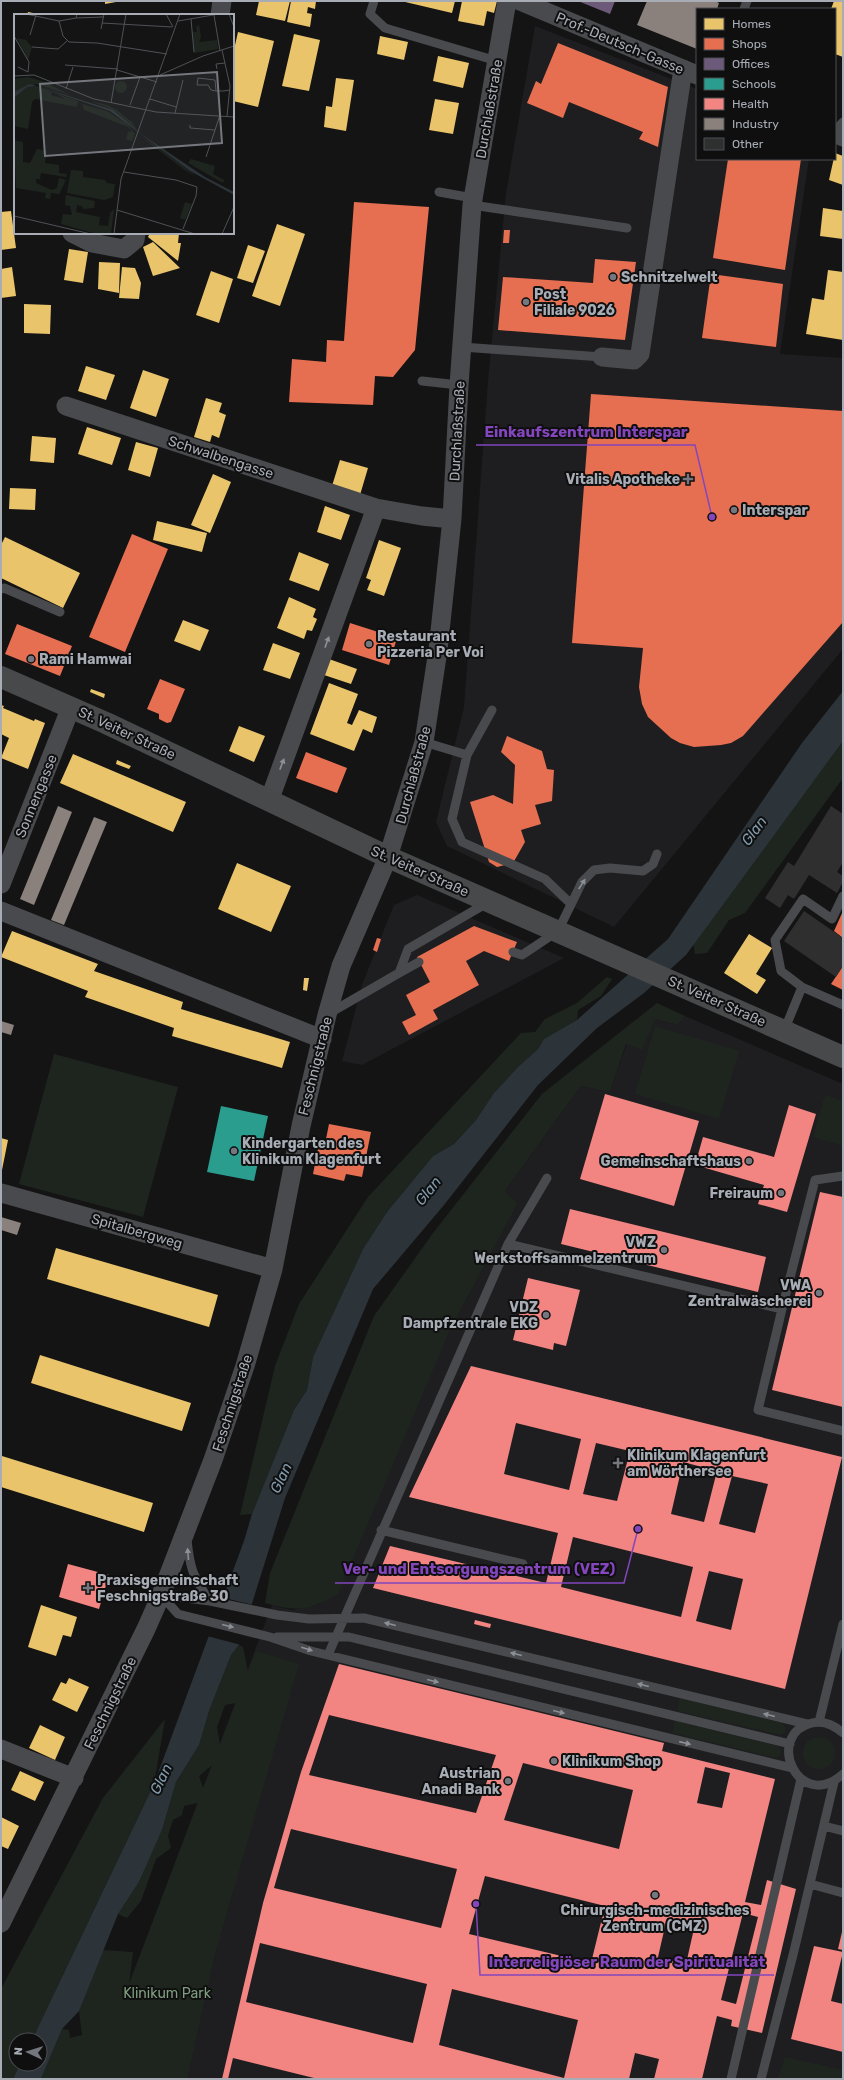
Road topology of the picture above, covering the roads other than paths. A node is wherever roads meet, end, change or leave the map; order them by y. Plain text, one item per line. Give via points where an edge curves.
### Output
1 (222, 1) edge
2 (374, 1) edge
3 (507, 1) edge
4 (520, 1) edge
5 (220, 14) edge
6 (497, 61) junction
7 (690, 72) edge
8 (843, 122) edge
9 (836, 131) edge
10 (439, 192) dead end
11 (473, 201) junction
12 (627, 228) dead end
13 (74, 234) edge
14 (136, 234) edge
15 (462, 347) junction
16 (602, 357) joint
17 (422, 381) dead end
18 (459, 385) junction
19 (66, 406) dead end
20 (376, 508) junction
21 (452, 518) junction
22 (1, 589) edge
23 (60, 612) dead end
24 (1, 677) edge
25 (71, 707) junction
26 (492, 710) dead end
27 (424, 742) junction
28 (467, 755) junction
29 (269, 801) junction
30 (657, 854) dead end
31 (388, 857) junction
32 (1, 884) edge
33 (843, 896) edge
34 (490, 901) junction
35 (571, 904) junction
36 (1, 911) edge
37 (558, 931) junction
38 (513, 952) dead end
39 (419, 962) dead end
40 (399, 973) junction
41 (802, 987) junction
42 (843, 1005) edge
43 (327, 1015) junction
44 (784, 1031) junction
45 (322, 1039) junction
46 (843, 1057) edge
47 (843, 1176) edge
48 (547, 1178) dead end
49 (1, 1193) edge
50 (508, 1244) junction
51 (273, 1270) junction
52 (782, 1310) junction
53 (843, 1431) edge
54 (186, 1528) junction
55 (381, 1530) junction
56 (523, 1564) dead end
57 (161, 1596) junction
58 (210, 1601) junction
59 (344, 1617) junction
60 (843, 1624) edge
61 (270, 1637) junction
62 (335, 1637) junction
63 (328, 1655) junction
64 (819, 1722) junction
65 (807, 1724) junction
66 (843, 1733) edge
67 (790, 1744) junction
68 (1, 1749) edge
69 (792, 1768) junction
70 (843, 1774) edge
71 (74, 1778) junction
72 (801, 1779) junction
73 (834, 1782) junction
74 (824, 1826) junction
75 (843, 1830) edge
76 (810, 1884) junction
77 (840, 1890) edge
78 (1, 1923) edge
79 (731, 2079) edge
80 (761, 2079) edge

1 - 5 street
2 - 6 lane via 370,14 385,28
3 - 6 street, Durchlaßstraße
4 - 7 street, Prof.-Deutsch-Gasse
6 - 11 street, Durchlaßstraße
7 - 16 street via 640,354 634,360
8 - 9 lane
10 - 11 lane
11 - 12 lane
11 - 15 street, Durchlaßstraße
13 - 14 street via 92,243 124,249 135,240
15 - 16 lane
15 - 18 street, Durchlaßstraße
17 - 18 lane
18 - 21 street, Durchlaßstraße
19 - 20 street, Schwalbengasse
20 - 21 street, Schwalbengasse
29 -> 20 street
21 - 27 street, Durchlaßstraße via 438,650
22 - 23 lane via 4,588
24 - 25 main road, St. Veiter Straße
25 - 29 main road, St. Veiter Straße
25 - 32 street, Sonnengasse
26 - 28 lane
27 - 28 lane
27 - 31 street, Durchlaßstraße
28 - 35 lane via 452,819 462,842 545,879
29 - 31 main road, St. Veiter Straße
35 -> 30 lane via 582,882 594,870 610,868 643,871 653,864
31 - 34 main road, St. Veiter Straße
31 - 43 street, Feschnigstraße via 341,966
33 - 41 lane via 832,919 803,899 775,940 782,971
34 - 37 main road, St. Veiter Straße
34 - 40 lane via 408,949
35 - 37 lane
36 - 45 street
37 - 38 lane via 522,955
37 - 44 main road, St. Veiter Straße
39 - 40 lane
40 - 43 lane
41 - 42 lane
41 - 44 lane
43 - 45 street, Feschnigstraße
44 - 46 main road, St. Veiter Straße
45 - 51 street, Feschnigstraße via 301,1126
47 - 52 lane via 815,1180
48 - 50 lane
49 - 51 street, Spitalbergweg
50 - 52 lane
50 - 55 lane
51 - 54 street, Feschnigstraße via 245,1366 213,1460
52 - 53 lane via 758,1410
54 - 57 street, Feschnigstraße
58 -> 54 lane via 194,1578 189,1562
55 - 56 lane
55 - 59 lane
57 - 58 lane
57 -> 61 lane via 178,1614
57 - 71 street, Feschnigstraße
58 - 59 lane via 309,1619
59 - 62 lane
65 -> 59 lane via 364,1618
60 - 64 lane
61 - 62 lane
61 -> 63 lane
62 - 63 lane
62 - 67 lane via 349,1637
63 -> 69 lane
64 - 65 lane
64 - 66 lane via 835,1726
65 - 67 lane via 796,1733
67 - 69 lane via 788,1757
68 - 71 street
69 - 72 lane
70 - 73 lane
71 - 78 street, Feschnigstraße
72 - 73 lane via 812,1784
72 - 79 lane
73 - 74 lane
74 - 75 lane
74 - 76 lane
76 - 77 lane
76 - 80 lane

